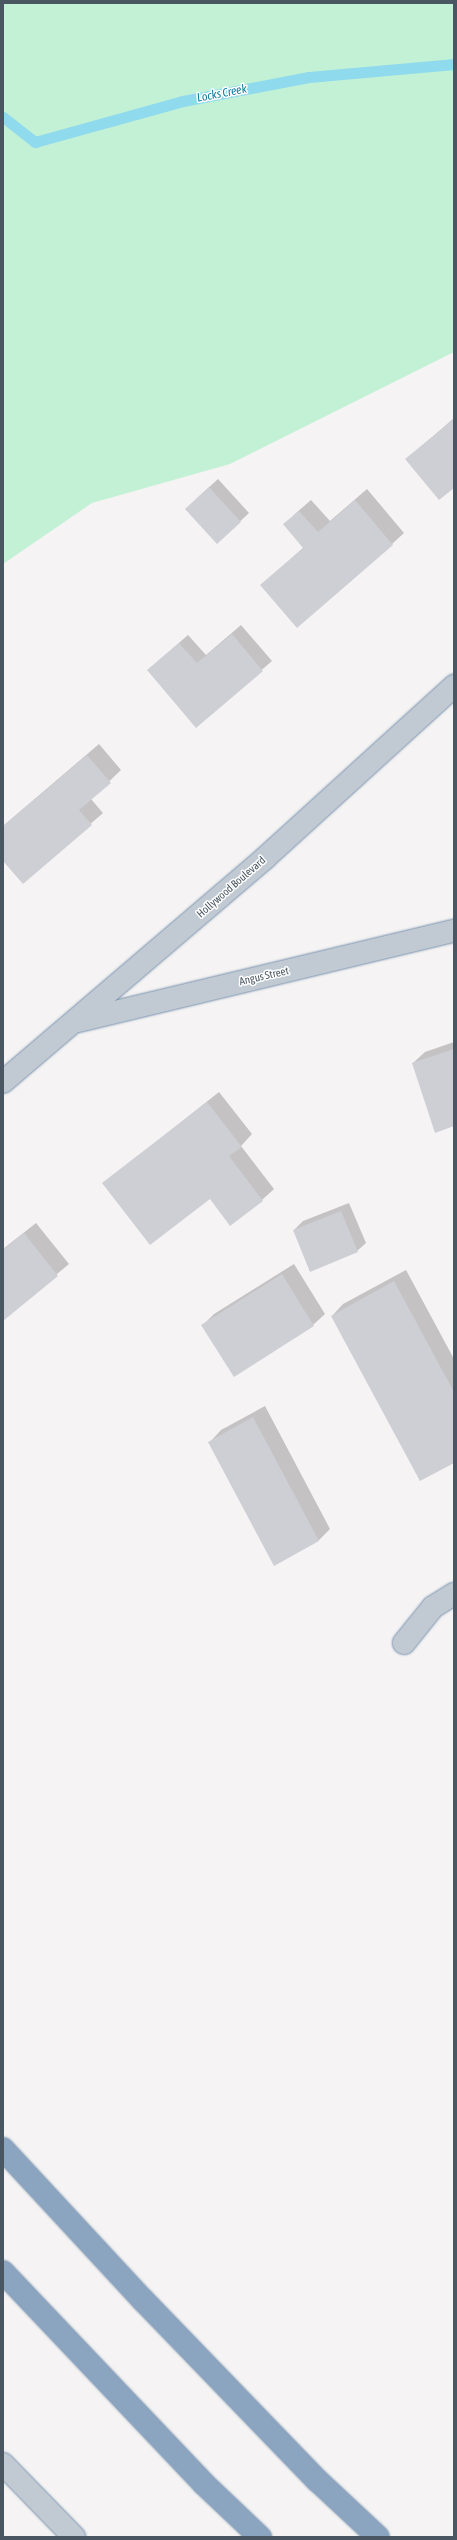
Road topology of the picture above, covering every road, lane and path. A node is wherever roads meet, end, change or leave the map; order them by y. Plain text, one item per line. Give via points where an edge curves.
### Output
1 (454, 686) edge
2 (454, 931) edge
3 (75, 1022) junction
4 (3, 1082) edge
5 (454, 1594) edge
6 (404, 1643) dead end
7 (3, 2149) edge
8 (3, 2272) edge
9 (3, 2464) edge
10 (74, 2537) edge
11 (260, 2537) edge
12 (378, 2537) edge

1 - 3 street, Hollywood Boulevard via 265,858
2 - 3 street, Angus Street
3 - 4 street, Hollywood Boulevard
5 - 6 street via 433,1607
7 - 12 highway via 159,2316
8 - 11 highway via 203,2483
9 - 10 street

